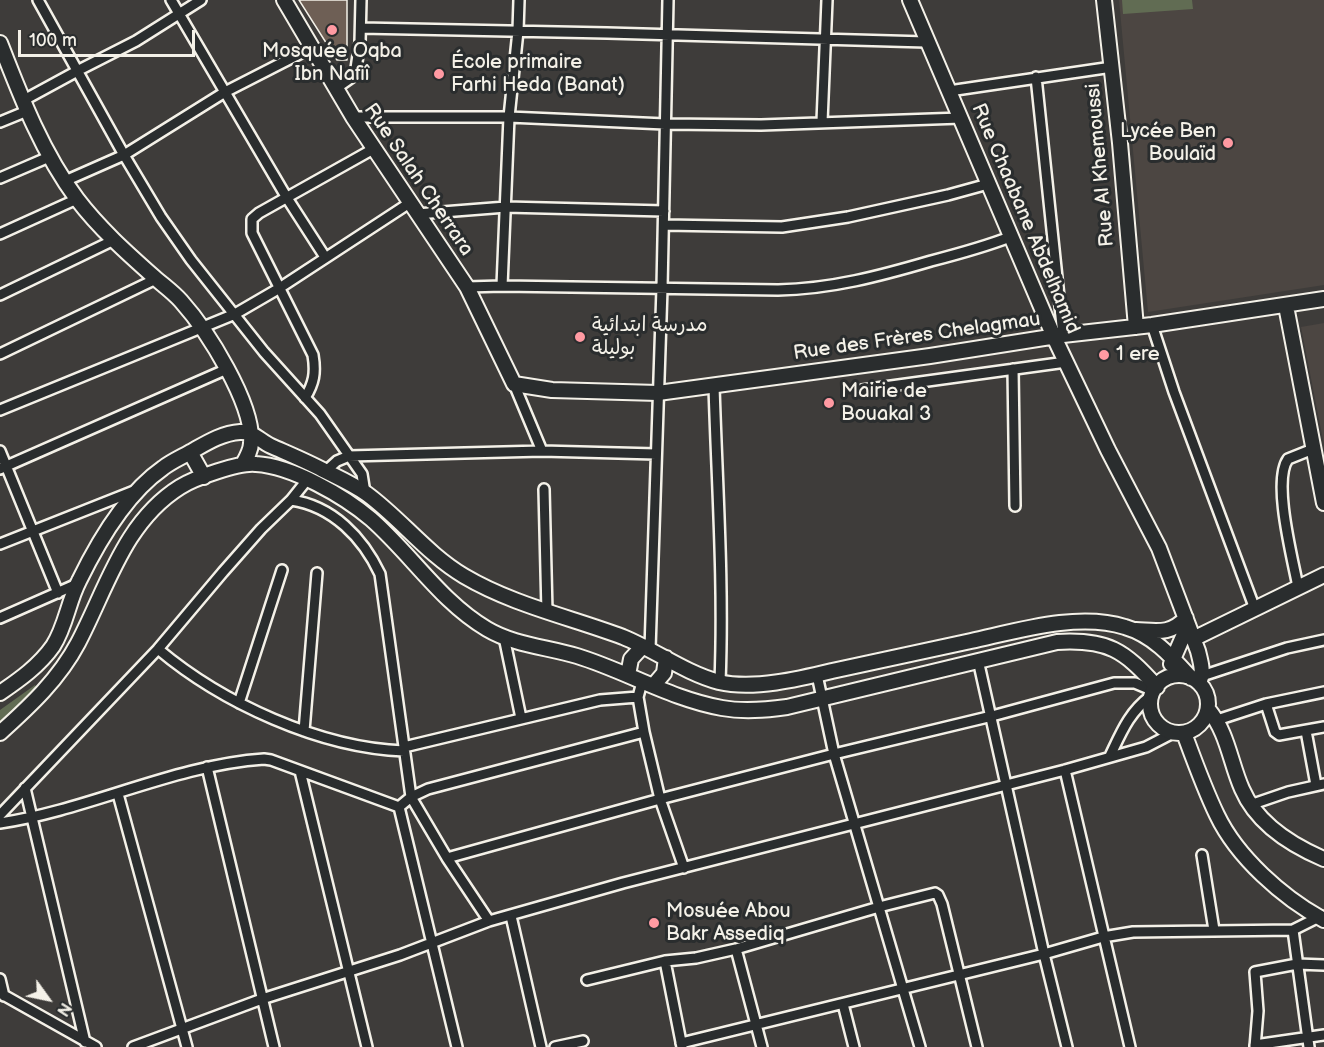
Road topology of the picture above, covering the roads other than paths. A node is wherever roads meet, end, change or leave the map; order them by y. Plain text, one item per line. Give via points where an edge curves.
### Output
1 (38, 0) edge
2 (171, 0) edge
3 (201, 0) edge
4 (284, 0) edge
5 (361, 0) edge
6 (519, 0) edge
7 (668, 0) edge
8 (827, 0) edge
9 (910, 0) edge
10 (1104, 0) edge
11 (179, 14) junction
12 (361, 28) junction
13 (518, 31) junction
14 (667, 36) junction
15 (826, 40) junction
16 (926, 42) junction
17 (312, 48) junction
18 (1, 49) edge
19 (1112, 67) junction
20 (76, 72) junction
21 (1036, 76) junction
22 (335, 89) junction
23 (949, 91) junction
24 (225, 92) junction
25 (25, 106) junction
26 (353, 117) junction
27 (509, 117) junction
28 (961, 118) junction
29 (0, 122) edge
30 (822, 122) junction
31 (665, 124) junction
32 (375, 148) junction
33 (123, 155) junction
34 (49, 157) junction
35 (0, 178) edge
36 (65, 181) junction
37 (988, 184) junction
38 (287, 198) junction
39 (77, 199) junction
40 (506, 207) junction
41 (414, 208) junction
42 (664, 211) junction
43 (664, 225) junction
44 (0, 234) edge
45 (1010, 237) junction
46 (114, 240) junction
47 (325, 257) junction
48 (156, 279) junction
49 (502, 286) junction
50 (466, 287) junction
51 (662, 288) junction
52 (278, 289) junction
53 (0, 295) edge
54 (1324, 299) edge
55 (1286, 306) junction
56 (236, 314) junction
57 (1152, 325) junction
58 (201, 327) junction
59 (1136, 327) junction
60 (1058, 336) junction
61 (0, 354) edge
62 (1066, 362) junction
63 (227, 369) junction
64 (1013, 369) junction
65 (514, 384) junction
66 (714, 386) junction
67 (862, 390) dead end
68 (658, 393) junction
69 (305, 398) junction
70 (0, 410) edge
71 (251, 433) junction
72 (1313, 449) junction
73 (0, 451) edge
74 (190, 452) junction
75 (542, 452) junction
76 (656, 454) junction
77 (349, 456) junction
78 (243, 464) junction
79 (3, 467) edge
80 (326, 471) junction
81 (204, 477) junction
82 (307, 480) junction
83 (544, 489) dead end
84 (137, 490) junction
85 (365, 492) junction
86 (291, 500) junction
87 (1324, 503) edge
88 (1015, 507) dead end
89 (32, 531) junction
90 (0, 544) edge
91 (282, 570) dead end
92 (317, 573) dead end
93 (1324, 575) edge
94 (77, 584) junction
95 (1298, 587) junction
96 (58, 593) junction
97 (1255, 609) junction
98 (547, 612) junction
99 (0, 618) edge
100 (1187, 622) junction
101 (1132, 629) junction
102 (504, 637) junction
103 (1193, 639) junction
104 (1324, 640) edge
105 (646, 647) junction
106 (158, 649) junction
107 (666, 658) junction
108 (1173, 658) junction
109 (978, 660) junction
110 (628, 675) junction
111 (817, 675) junction
112 (1198, 679) junction
113 (720, 682) junction
114 (648, 684) junction
115 (1157, 688) junction
116 (1324, 692) edge
117 (0, 693) edge
118 (638, 697) junction
119 (821, 698) junction
120 (239, 703) junction
121 (1266, 704) junction
122 (1212, 714) junction
123 (992, 716) junction
124 (520, 718) junction
125 (1324, 727) edge
126 (304, 731) junction
127 (1306, 731) junction
128 (644, 732) junction
129 (0, 733) edge
130 (1178, 733) junction
131 (404, 749) junction
132 (834, 754) junction
133 (1110, 756) junction
134 (207, 767) junction
135 (1065, 770) junction
136 (300, 771) junction
137 (1007, 784) junction
138 (1320, 784) edge
139 (25, 788) junction
140 (118, 794) junction
141 (411, 797) junction
142 (660, 799) junction
143 (1250, 806) junction
144 (399, 807) junction
145 (0, 814) edge
146 (31, 819) junction
147 (855, 822) junction
148 (0, 823) edge
149 (1202, 855) dead end
150 (447, 858) junction
151 (1324, 859) edge
152 (684, 868) junction
153 (879, 907) junction
154 (511, 916) junction
155 (1322, 917) edge
156 (489, 921) junction
157 (1214, 930) junction
158 (1293, 930) junction
159 (1103, 937) junction
160 (431, 944) junction
161 (736, 949) junction
162 (1044, 954) junction
163 (665, 961) junction
164 (1297, 964) junction
165 (1324, 965) edge
166 (348, 972) junction
167 (958, 974) junction
168 (0, 979) edge
169 (587, 980) dead end
170 (902, 987) junction
171 (2, 995) edge
172 (262, 999) junction
173 (843, 1004) junction
174 (758, 1025) junction
175 (182, 1027) junction
176 (1324, 1035) edge
177 (583, 1041) dead end
178 (85, 1042) junction
179 (1308, 1042) edge
180 (681, 1045) edge
181 (1255, 1046) edge
182 (96, 1047) edge
183 (134, 1047) edge
184 (187, 1047) edge
185 (274, 1047) edge
186 (367, 1047) edge
187 (456, 1047) edge
188 (541, 1047) edge
189 (555, 1047) edge
190 (762, 1047) edge
191 (854, 1047) edge
192 (920, 1047) edge
193 (977, 1047) edge
194 (1067, 1047) edge
195 (1130, 1047) edge

1 - 20 street
2 - 11 street
3 - 11 street
4 - 17 main road, Rue Salah Cherrara
5 - 12 street
6 - 13 street
7 - 14 street
8 - 15 street
9 - 16 main road, Rue Chaabane Abdelhamid
10 - 19 main road, Rue Al Khemoussi
11 - 20 street
11 - 24 street
12 - 13 street
12 - 22 street via 355,75
13 - 14 street
13 - 27 street
14 - 15 street
14 - 31 street
15 - 16 street
15 - 30 street
16 - 23 main road, Rue Chaabane Abdelhamid
17 - 22 main road, Rue Salah Cherrara
17 - 24 street
18 - 25 main road
19 - 21 street
19 - 59 main road, Rue Al Khemoussi
20 - 25 street
20 - 33 street
21 - 23 street
21 - 60 street
22 - 26 main road, Rue Salah Cherrara
23 - 28 main road, Rue Chaabane Abdelhamid
24 - 33 street
24 - 38 street
25 - 29 street
25 - 34 main road
26 - 27 street
26 - 32 main road, Rue Salah Cherrara
27 - 31 street
27 - 40 street
28 - 30 street
28 - 37 main road, Rue Chaabane Abdelhamid
30 - 31 street
31 - 42 street
32 - 38 street
32 - 41 main road, Rue Salah Cherrara
33 - 36 street
33 - 56 street via 191,260
34 - 35 street
34 - 36 main road
36 - 39 main road
37 - 43 street via 870,213 782,227
37 - 45 main road, Rue Chaabane Abdelhamid
38 - 47 street
38 - 52 street via 259,213 251,225
39 - 44 street
39 - 46 main road
40 - 41 street
40 - 42 street
40 - 49 street
41 - 47 street
41 - 50 main road, Rue Salah Cherrara
42 - 43 street
43 - 51 street
45 - 51 street via 824,287
45 - 60 main road, Rue Chaabane Abdelhamid
46 - 48 main road
46 - 53 street
47 - 52 street
48 - 58 main road via 180,300
48 - 61 street
49 - 50 street
49 - 51 street
50 - 65 main road, Rue Salah Cherrara
51 - 68 street
52 - 56 street
52 - 69 street via 313,355 314,383
54 - 55 main road, Rue des Frères Chelagmau
55 - 57 main road, Rue des Frères Chelagmau
55 - 72 main road
56 - 58 street
56 - 69 street
57 - 59 main road, Rue des Frères Chelagmau
57 - 97 street
58 - 63 main road
58 - 70 street
59 - 60 main road, Rue des Frères Chelagmau
60 - 62 main road, Rue Chaabane Abdelhamid
60 - 66 main road, Rue des Frères Chelagmau
62 - 64 street
62 - 100 main road, Rue Chaabane Abdelhamid via 1159,548
63 - 71 main road via 246,408
63 - 79 street
64 - 67 street
64 - 88 street
65 - 68 main road, Rue des Frères Chelagmau via 552,390
65 - 75 street
66 - 68 main road, Rue des Frères Chelagmau
66 - 113 street via 721,531
68 - 76 street
69 - 77 street
71 - 74 main road via 224,436
71 - 78 main road via 252,445
71 - 80 main road
72 - 87 main road
72 - 95 street via 1288,459 1283,472 1282,494
73 - 79 street
74 - 81 main road
74 - 84 main road
75 - 76 street
75 - 77 street
76 - 105 street
77 - 80 street
77 - 85 street via 362,474
78 - 81 main road
78 - 82 main road via 275,467
79 - 89 street
80 - 85 main road
81 - 129 main road via 166,497 138,526 118,555 77,644 52,682
82 - 86 street
82 - 102 main road via 371,519 456,605
83 - 98 street
84 - 89 street
84 - 94 main road via 101,540
85 - 98 main road via 463,576
86 - 106 street
86 - 131 street via 343,523 381,574
89 - 90 street
89 - 96 street
91 - 120 street
92 - 126 street
93 - 95 main road
94 - 96 street
94 - 117 main road via 55,644 22,678
95 - 97 main road
96 - 99 street
97 - 103 main road
98 - 105 main road
100 - 101 main road via 1169,631
100 - 103 main road, Rue Chaabane Abdelhamid
100 - 108 main road
101 - 108 main road
101 - 111 main road via 1108,623 1072,622
102 - 110 main road via 573,655
102 - 124 street
103 - 112 main road, Rue Chaabane Abdelhamid via 1202,667
104 - 112 street via 1287,648
105 - 107 main road
105 - 110 main road via 631,659
106 - 120 street via 195,678
106 - 139 street
107 - 113 main road
107 - 114 main road via 664,673
108 - 112 main road
108 - 115 main road
109 - 115 main road via 1057,642 1080,641 1107,646 1127,656
109 - 119 main road
109 - 123 street
110 - 114 main road
111 - 113 main road via 750,684
111 - 119 street
112 - 115 main road via 1173,676
112 - 122 main road
114 - 118 street
114 - 119 main road via 698,702 744,710 787,707
115 - 123 street via 1114,683
115 - 130 main road via 1151,708 1154,719 1162,728
115 - 133 street via 1128,718
116 - 121 street
118 - 124 street via 600,700
118 - 128 street
119 - 132 street
120 - 126 street
121 - 122 street
121 - 127 street via 1277,734
122 - 130 main road via 1195,729
122 - 143 main road via 1226,740
123 - 132 street
123 - 137 street
124 - 131 street
125 - 127 street
126 - 131 street via 359,747
127 - 138 street
128 - 141 street via 428,789
128 - 142 street
130 - 133 street via 1146,747
130 - 155 main road via 1230,838 1277,888
131 - 141 street
132 - 142 street
132 - 147 street
133 - 135 street
134 - 136 street via 264,759
134 - 140 street
134 - 172 street
135 - 137 street
135 - 159 street
136 - 144 street
136 - 166 street
137 - 147 street
137 - 162 street
138 - 143 street
139 - 145 street
139 - 146 street
140 - 146 street
140 - 175 street
141 - 144 street
141 - 150 street
142 - 150 street
142 - 152 street
143 - 151 main road via 1284,839
144 - 160 street
146 - 148 street
146 - 178 street
147 - 152 street
147 - 153 street
149 - 157 street
150 - 156 street
152 - 154 street
153 - 161 street
153 - 167 street via 937,894
153 - 170 street
154 - 156 street
154 - 188 street
155 - 158 street
156 - 160 street
157 - 158 street
157 - 159 street via 1158,930
158 - 164 street
159 - 162 street
159 - 195 street
160 - 166 street
160 - 187 street
161 - 163 street
161 - 174 street
162 - 167 street
162 - 194 street
163 - 169 street
163 - 180 street
164 - 165 street
164 - 179 street
164 - 181 street via 1254,974 1258,1011
166 - 172 street
166 - 186 street
167 - 170 street
167 - 193 street
168 - 171 street
170 - 173 street
170 - 192 street
171 - 178 street
172 - 175 street
172 - 185 street
173 - 174 street
173 - 191 street
174 - 180 street
174 - 190 street
175 - 183 street
175 - 184 street
176 - 179 street
177 - 189 street
178 - 182 street
179 - 181 street

